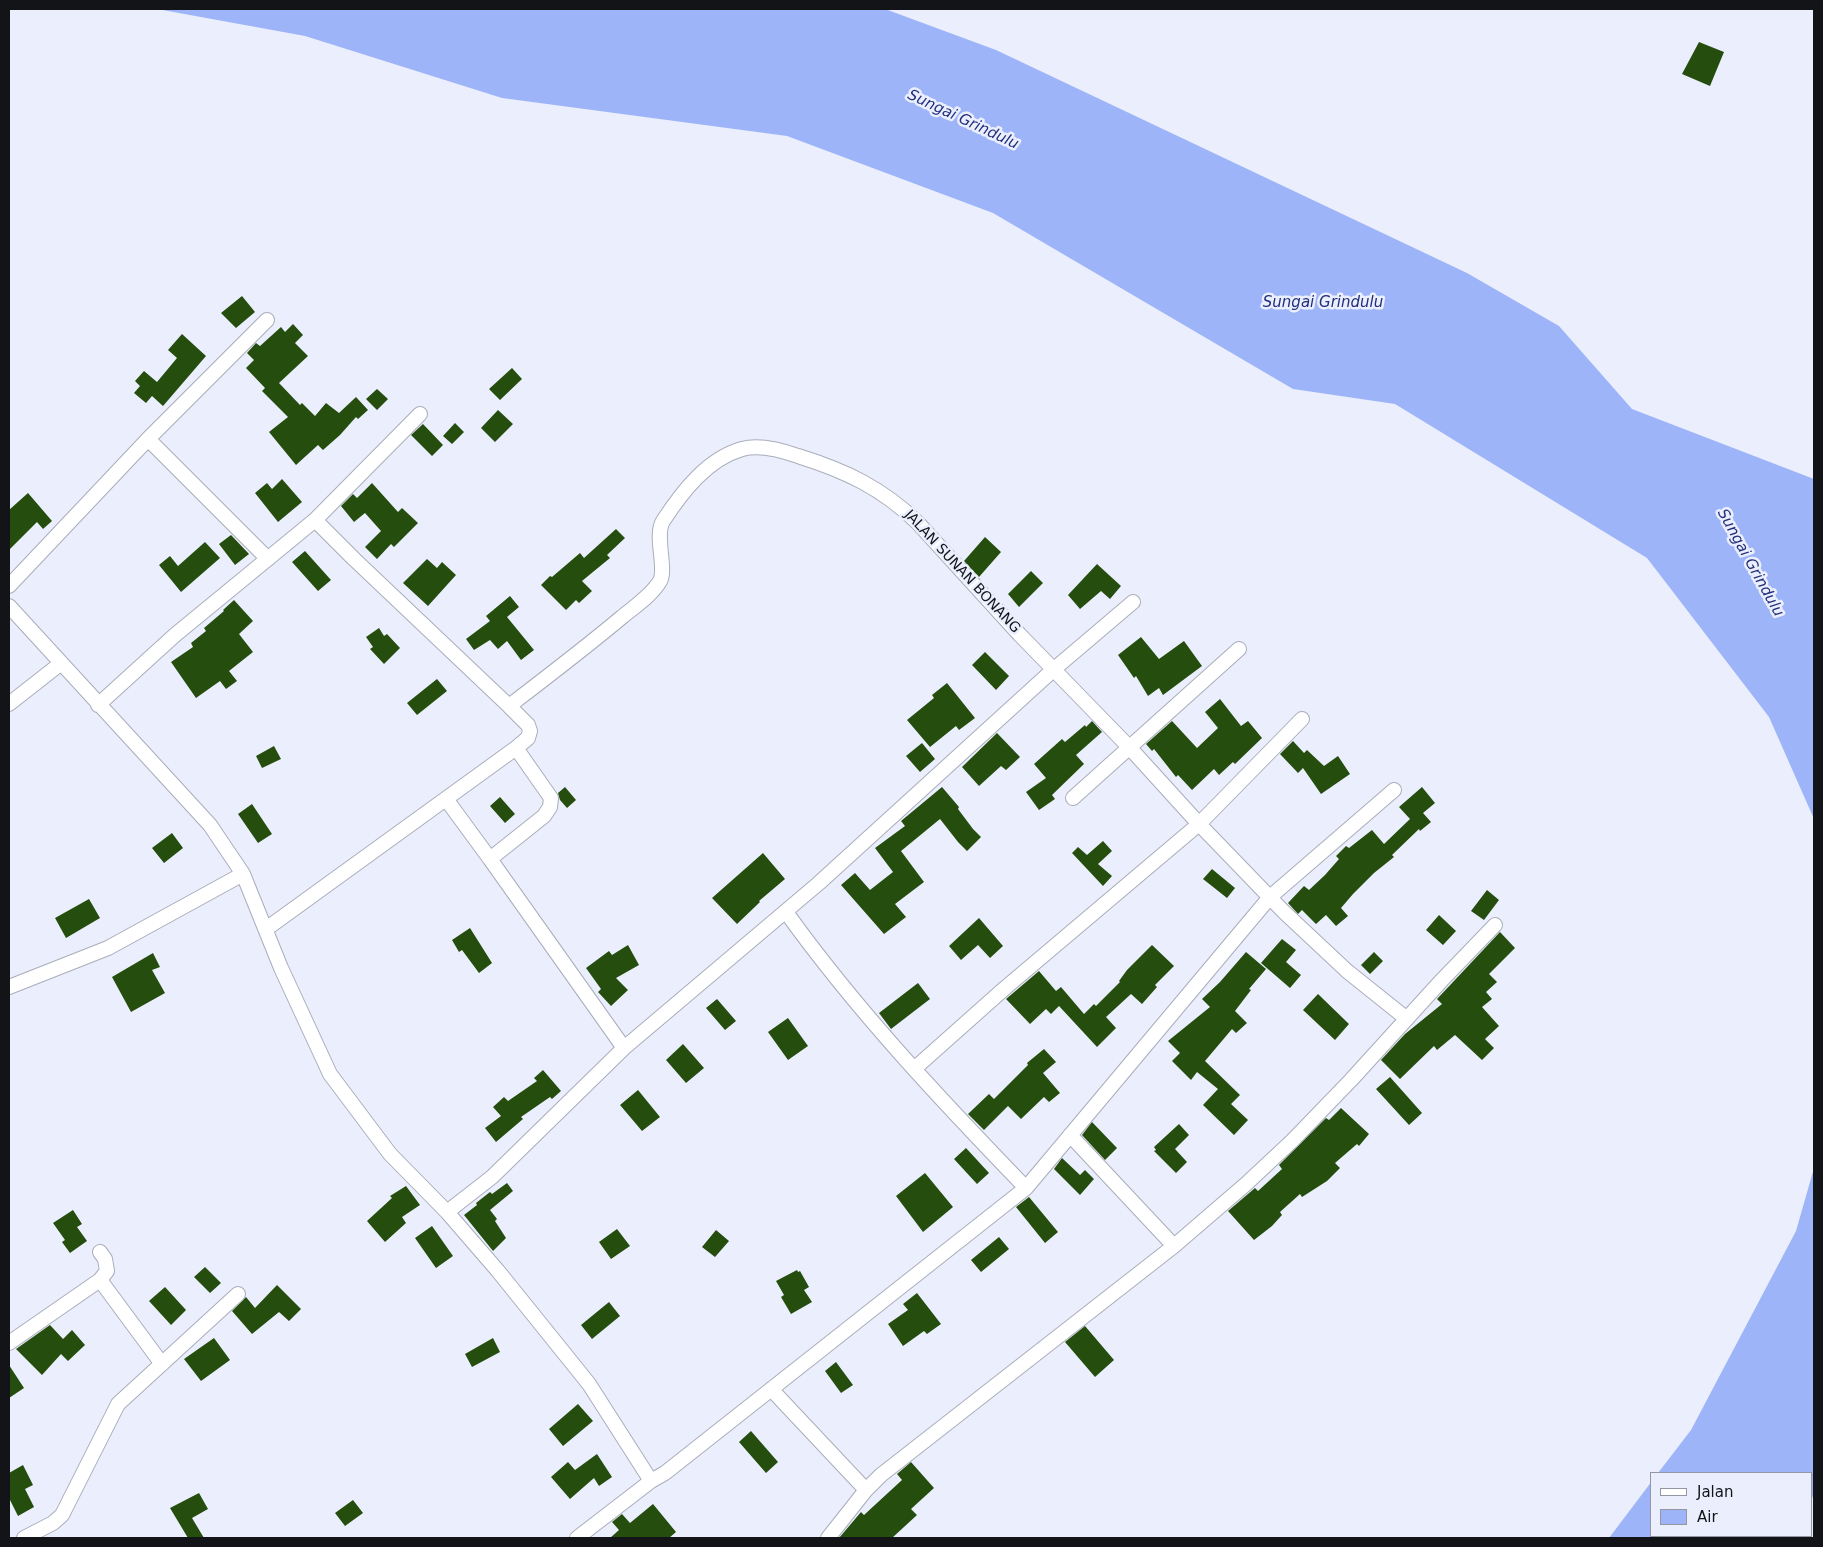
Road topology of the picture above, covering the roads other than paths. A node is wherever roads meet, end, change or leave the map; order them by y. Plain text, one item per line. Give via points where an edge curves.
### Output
1 (267, 320) dead end
2 (420, 414) dead end
3 (148, 439) junction
4 (315, 520) junction
5 (268, 559) junction
6 (9, 586) edge
7 (1133, 602) dead end
8 (9, 606) edge
9 (1239, 649) dead end
10 (60, 664) junction
11 (1053, 670) junction
12 (9, 704) edge
13 (98, 705) junction
14 (509, 706) junction
15 (1302, 719) dead end
16 (1129, 747) junction
17 (516, 748) junction
18 (1394, 790) dead end
19 (1073, 798) dead end
20 (446, 799) junction
21 (1198, 824) junction
22 (490, 858) junction
23 (243, 874) junction
24 (1270, 897) junction
25 (786, 912) junction
26 (1494, 925) dead end
27 (266, 929) junction
28 (9, 988) edge
29 (1407, 1019) junction
30 (624, 1048) junction
31 (914, 1069) junction
32 (1070, 1135) junction
33 (1026, 1188) junction
34 (447, 1212) junction
35 (1174, 1246) junction
36 (100, 1252) dead end
37 (100, 1280) junction
38 (238, 1294) dead end
39 (9, 1343) edge
40 (162, 1364) junction
41 (771, 1388) junction
42 (650, 1481) junction
43 (866, 1490) junction
44 (24, 1538) edge
45 (577, 1538) edge
46 (828, 1538) edge

1 - 3 street
2 - 4 street
3 - 5 street
3 - 6 street
4 - 5 street
4 - 14 street
5 - 13 street via 175,634
7 - 11 street
8 - 10 street
9 - 16 street
10 - 12 street
10 - 13 street
11 - 14 street, JALAN SUNAN BONANG via 902,507 854,476 790,453 761,447 728,455 709,466 691,483 661,524 663,573 660,581 595,640
11 - 16 street, JALAN SUNAN BONANG
11 - 25 street
13 - 23 street via 210,825
14 - 17 street via 530,731 528,738
15 - 21 street
16 - 19 street
16 - 21 street, JALAN SUNAN BONANG
17 - 20 street
17 - 22 street via 551,798 550,808
18 - 24 street
20 - 22 street
20 - 27 street
21 - 24 street, JALAN SUNAN BONANG
21 - 31 street via 1004,988
22 - 30 street
23 - 27 street
23 - 28 street via 108,948
24 - 29 street, JALAN SUNAN BONANG via 1347,971
24 - 32 street
25 - 30 street
25 - 31 street via 856,1003
26 - 29 street
27 - 34 street via 330,1074 390,1154
29 - 35 street via 1292,1140
30 - 34 street via 492,1177
31 - 33 street
32 - 33 street
32 - 35 street
33 - 41 street
34 - 42 street via 589,1384
35 - 43 street
36 - 37 street via 105,1259 106,1271
37 - 39 street
37 - 40 street
38 - 40 street
40 - 44 street via 118,1404 60,1518
41 - 42 street via 665,1473
41 - 43 street
42 - 45 street
43 - 46 street

